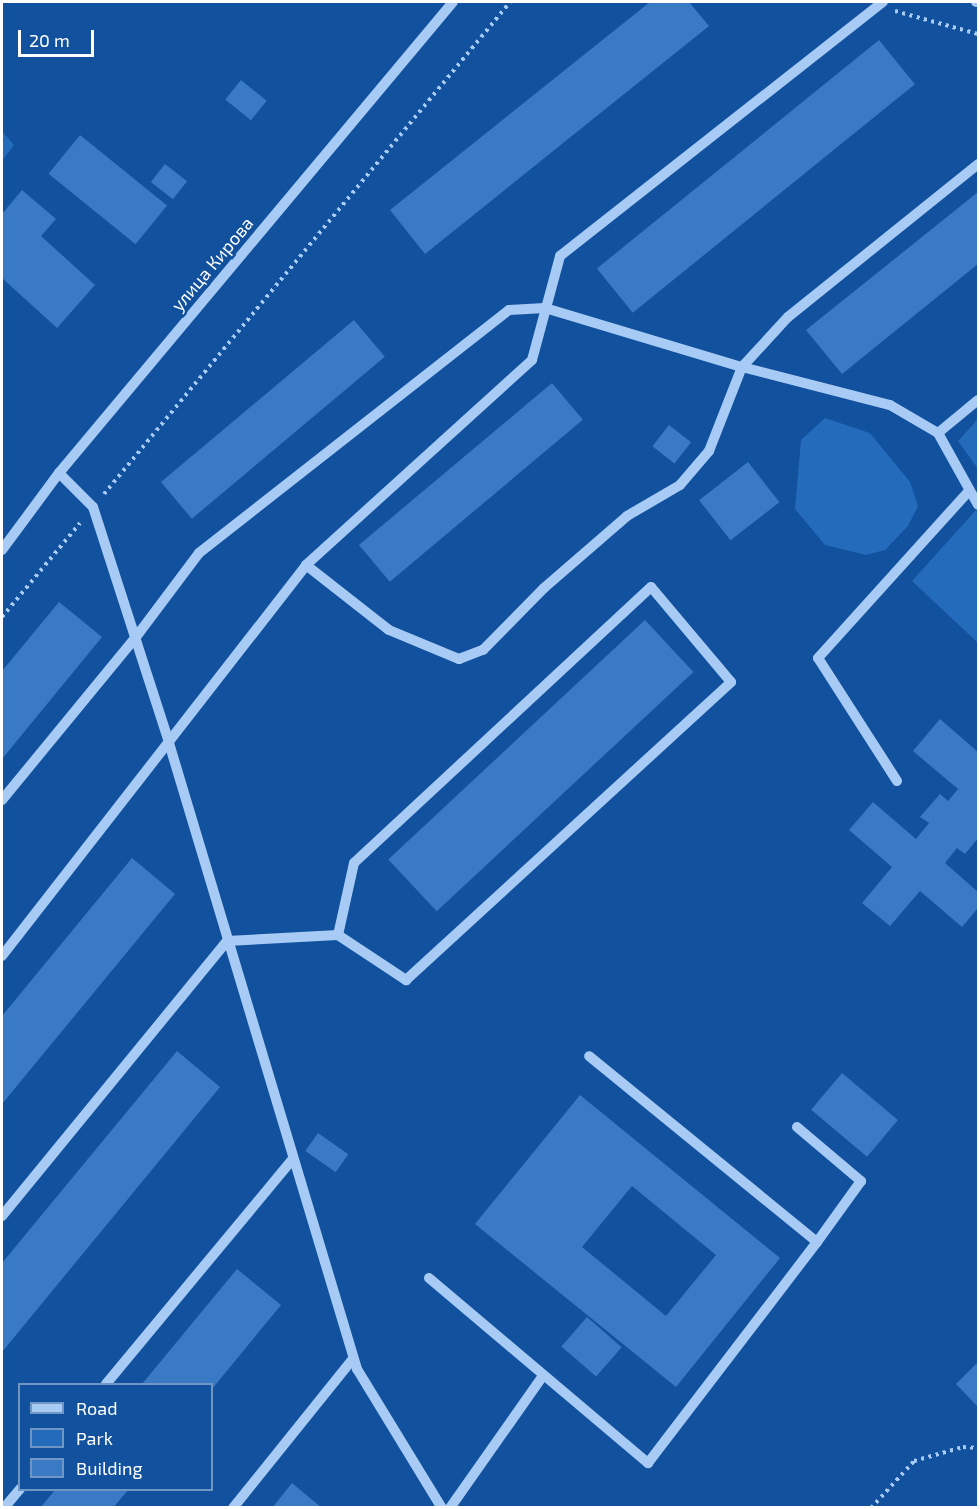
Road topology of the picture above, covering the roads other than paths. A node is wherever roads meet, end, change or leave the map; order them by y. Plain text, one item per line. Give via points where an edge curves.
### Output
1 (453, 2) edge
2 (880, 4) edge
3 (978, 164) edge
4 (545, 308) junction
5 (742, 367) junction
6 (978, 400) edge
7 (938, 433) junction
8 (59, 473) junction
9 (969, 491) junction
10 (978, 505) edge
11 (2, 550) edge
12 (306, 565) junction
13 (136, 637) junction
14 (169, 743) junction
15 (897, 781) dead end
16 (2, 800) edge
17 (338, 935) junction
18 (227, 941) junction
19 (2, 956) edge
20 (589, 1056) dead end
21 (797, 1127) dead end
22 (293, 1159) junction
23 (2, 1216) edge
24 (817, 1242) junction
25 (429, 1278) dead end
26 (353, 1359) junction
27 (542, 1377) junction
28 (107, 1383) edge
29 (18, 1491) edge
30 (4, 1508) edge
31 (233, 1508) edge
32 (442, 1508) edge
33 (450, 1508) edge

1 - 8 street, улица Кирова
2 - 4 street via 560,256
3 - 5 street via 788,317
4 - 5 street
4 - 12 street via 532,360
4 - 13 street via 509,310 199,553
5 - 7 street via 890,405
5 - 12 street via 709,452 680,485 627,516 544,588 483,650 459,659 389,630
6 - 7 street
7 - 9 street
8 - 11 street, улица Кирова
8 - 13 street via 93,507
9 - 10 street
9 - 15 street via 818,658
12 - 14 street
13 - 14 street
13 - 16 street
14 - 18 street
14 - 19 street
17 - 17 street via 406,980 731,682 651,587 354,863
17 - 18 street
18 - 22 street
18 - 23 street
20 - 24 street
21 - 24 street via 861,1181
22 - 26 street
22 - 28 street
24 - 27 street via 648,1463
25 - 27 street
26 - 31 street
26 - 32 street
27 - 33 street
29 - 30 street

